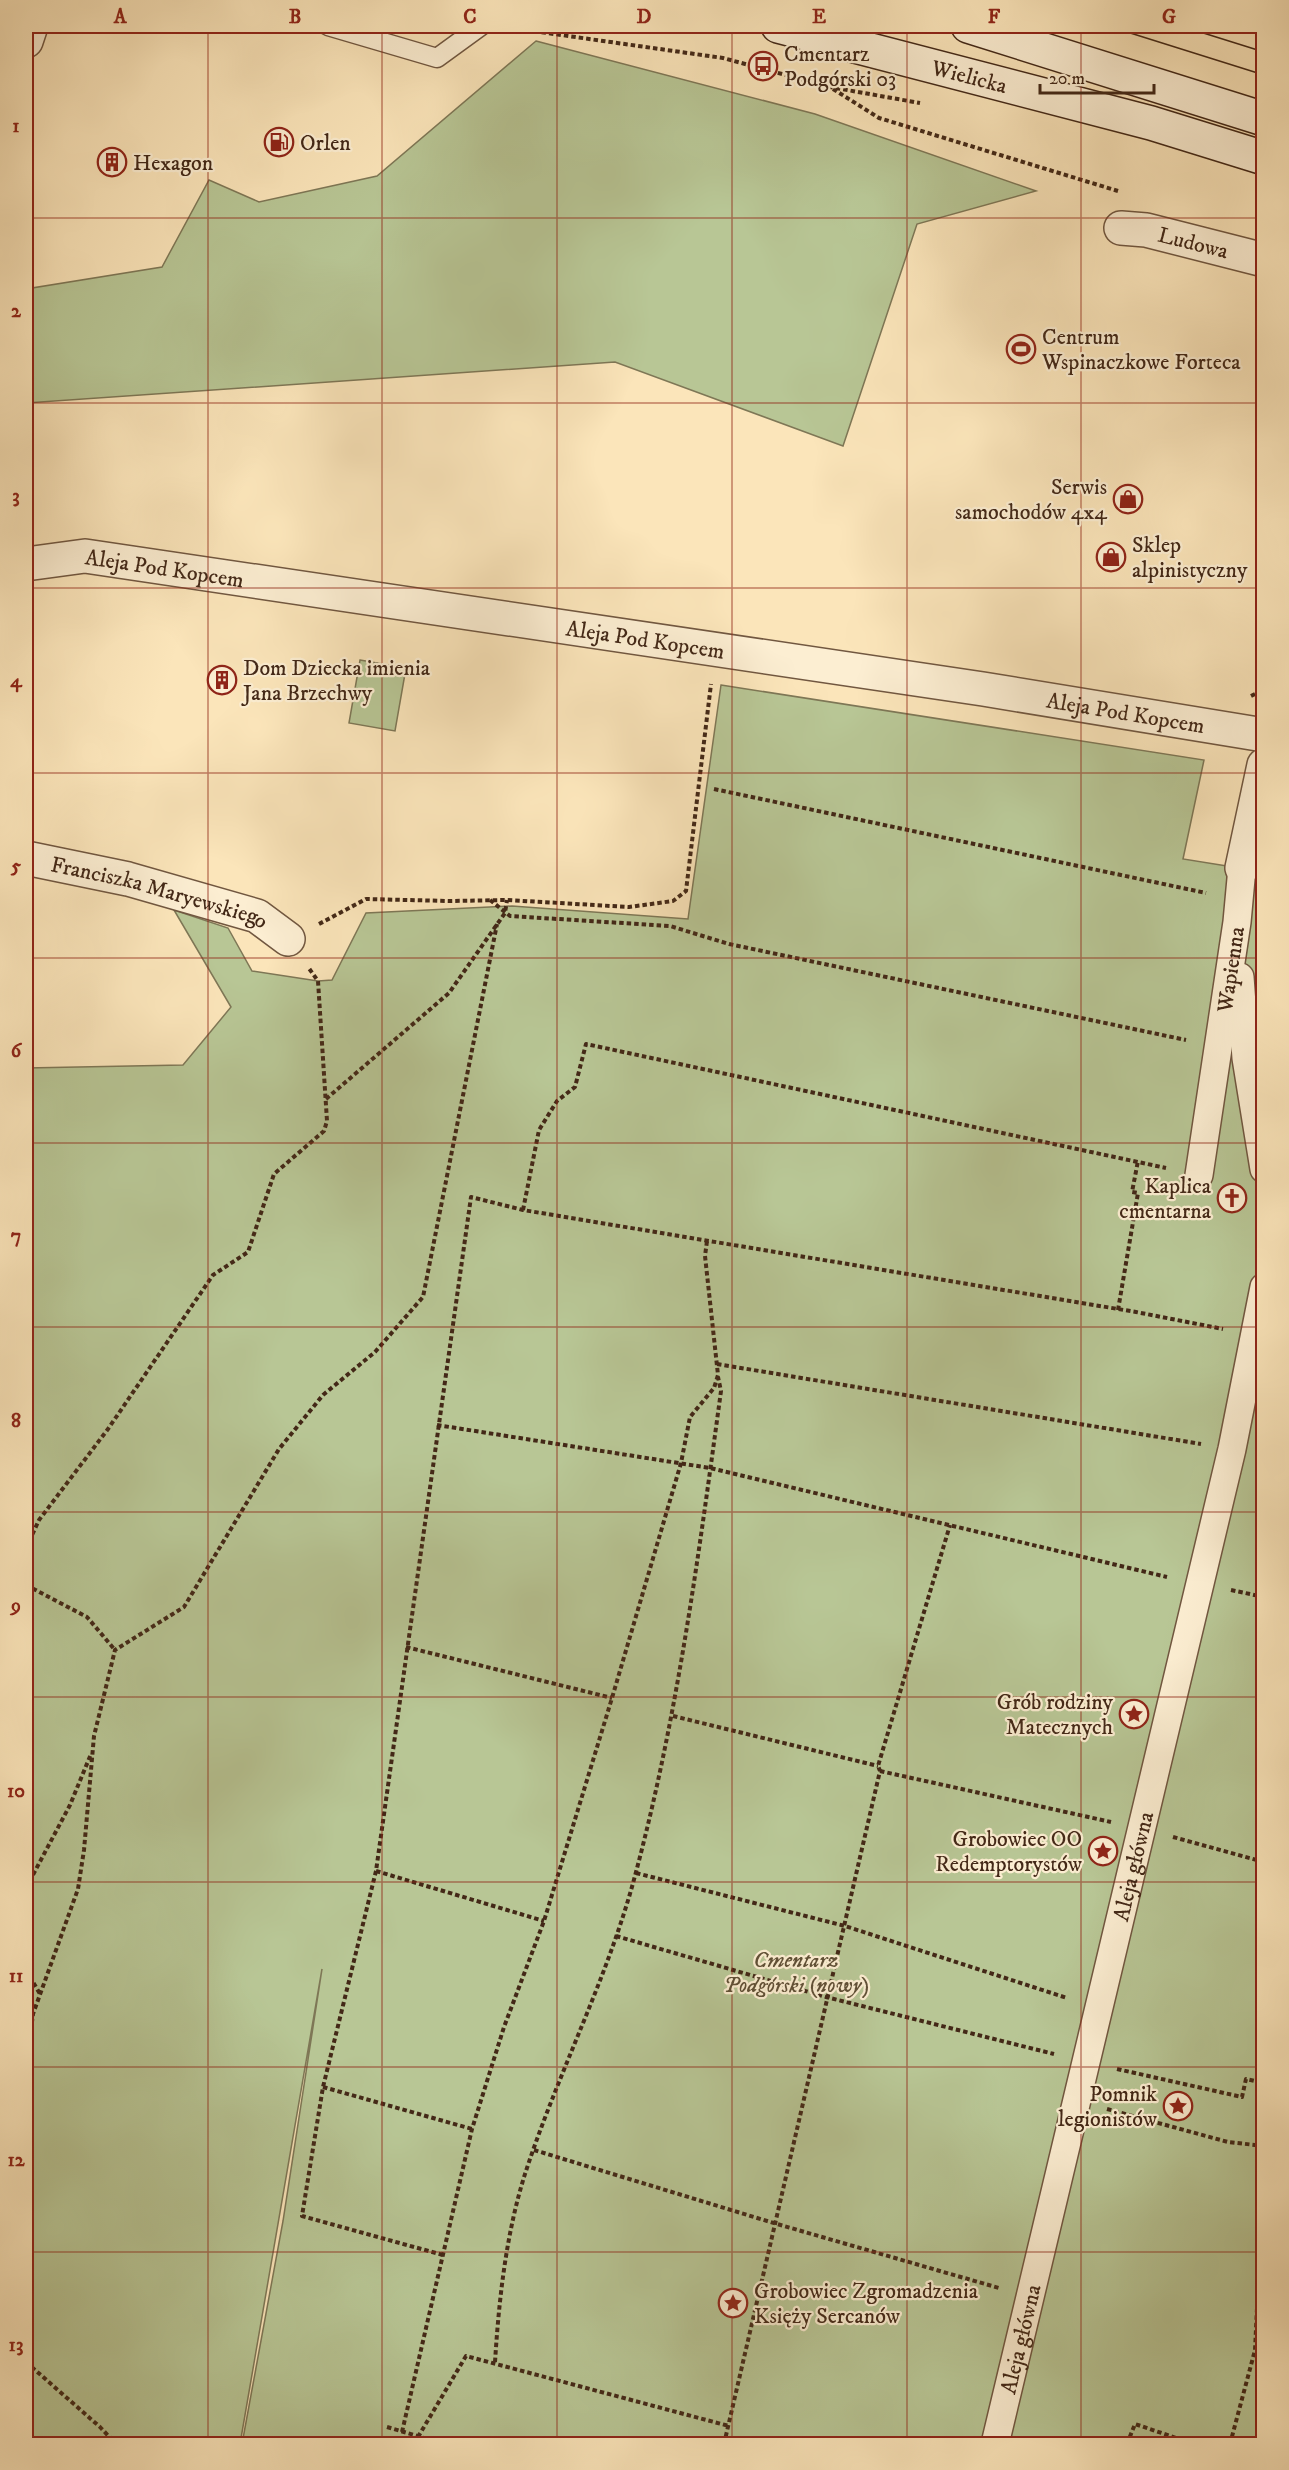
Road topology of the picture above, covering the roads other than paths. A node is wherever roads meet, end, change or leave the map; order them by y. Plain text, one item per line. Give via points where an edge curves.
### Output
1 (31, 26) edge
2 (328, 26) edge
3 (481, 26) edge
4 (778, 26) edge
5 (968, 26) edge
6 (26, 41) edge
7 (1263, 119) edge
8 (1263, 158) edge
9 (1133, 229) road end
10 (1263, 260) edge
11 (26, 564) edge
12 (1263, 735) edge
13 (1263, 765) edge
14 (26, 858) edge
15 (1239, 896) junction
16 (288, 939) road end
17 (1263, 1170) edge
18 (1199, 1175) road end
19 (1263, 1287) edge
20 (995, 2445) edge

1 - 6 street
2 - 3 lane via 436,58
4 - 8 street, Wielicka via 1151,123
5 - 7 street, Wielicka
9 - 10 street, Ludowa
11 - 12 street, Aleja Pod Kopcem via 85,556 983,689
13 - 15 street, Wapienna
14 - 16 street, Franciszka Maryewskiego via 128,879 257,916
15 - 17 street via 1246,1058
15 - 18 street, Wapienna
19 - 20 street, Aleja główna via 1232,1449

